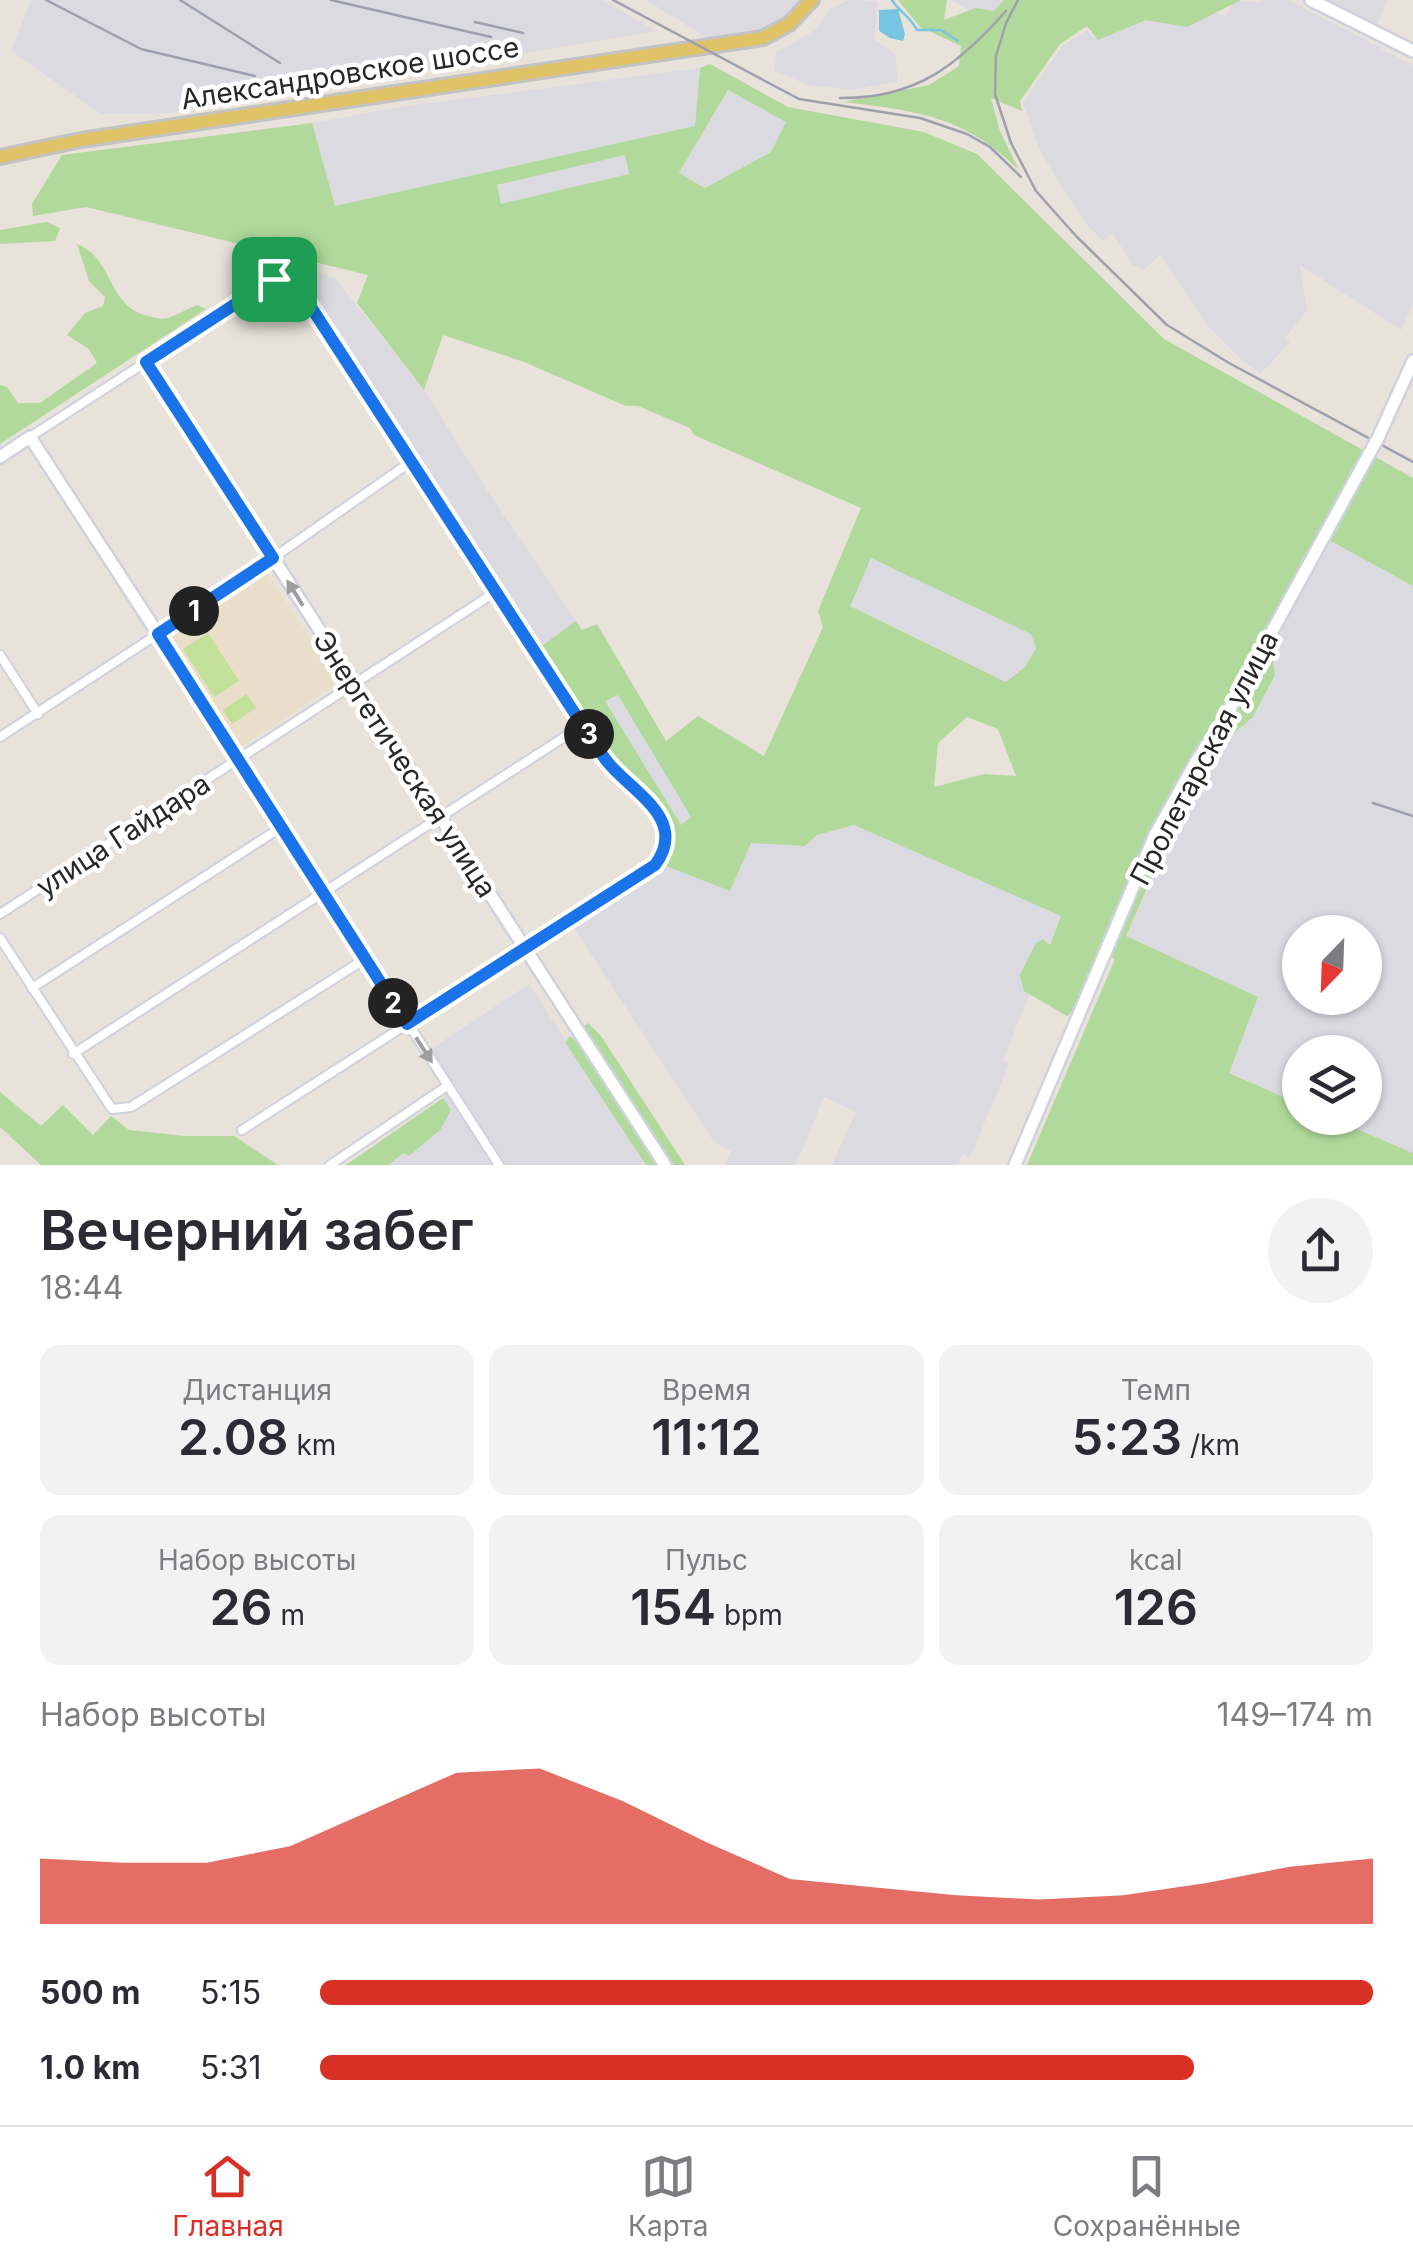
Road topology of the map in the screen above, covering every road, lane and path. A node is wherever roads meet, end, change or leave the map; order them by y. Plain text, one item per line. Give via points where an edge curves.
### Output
1 (812, 0) edge
2 (1311, 0) edge
3 (1413, 51) edge
4 (0, 157) edge
5 (1413, 361) edge
6 (146, 362) junction
7 (30, 437) junction
8 (0, 456) edge
9 (412, 461) junction
10 (273, 558) junction
11 (496, 591) junction
12 (158, 634) junction
13 (0, 656) edge
14 (354, 686) junction
15 (38, 714) junction
16 (583, 726) junction
17 (0, 737) edge
18 (239, 761) junction
19 (440, 820) junction
20 (280, 828) junction
21 (322, 894) junction
22 (0, 914) edge
23 (0, 938) edge
24 (524, 950) junction
25 (364, 959) junction
26 (32, 988) junction
27 (407, 1024) junction
28 (74, 1054) junction
29 (447, 1086) junction
30 (242, 1130) dead end
31 (330, 1165) edge
32 (499, 1165) edge
33 (665, 1165) edge
34 (1015, 1165) edge

1 - 4 main road, Александровское шоссе via 763,38
2 - 3 street
5 - 34 street, Пролетарская улица via 1376,441 1155,835
6 - 7 street
6 - 9 street via 287,277
6 - 10 street, Энергетическая улица
7 - 8 street
7 - 12 street
9 - 10 street
9 - 11 street
10 - 12 street
14 -> 10 street, Энергетическая улица
11 - 14 street, улица Гайдара
11 - 16 street
12 - 15 street
12 - 18 street
13 - 15 street
14 - 18 street, улица Гайдара
14 - 19 street, Энергетическая улица
15 - 17 street
16 - 19 street
16 - 24 street via 662,821 660,858
18 - 20 street
18 - 22 street, улица Гайдара
19 - 21 street
19 - 24 street, Энергетическая улица
20 - 21 street
20 - 26 street
21 - 25 street
21 - 28 street
23 - 26 street
24 - 27 street
24 - 33 street, Энергетическая улица
25 - 27 street
25 - 28 street via 131,1107 112,1110
26 - 28 street
27 -> 29 street
27 - 30 street
29 - 31 street
29 - 32 street

